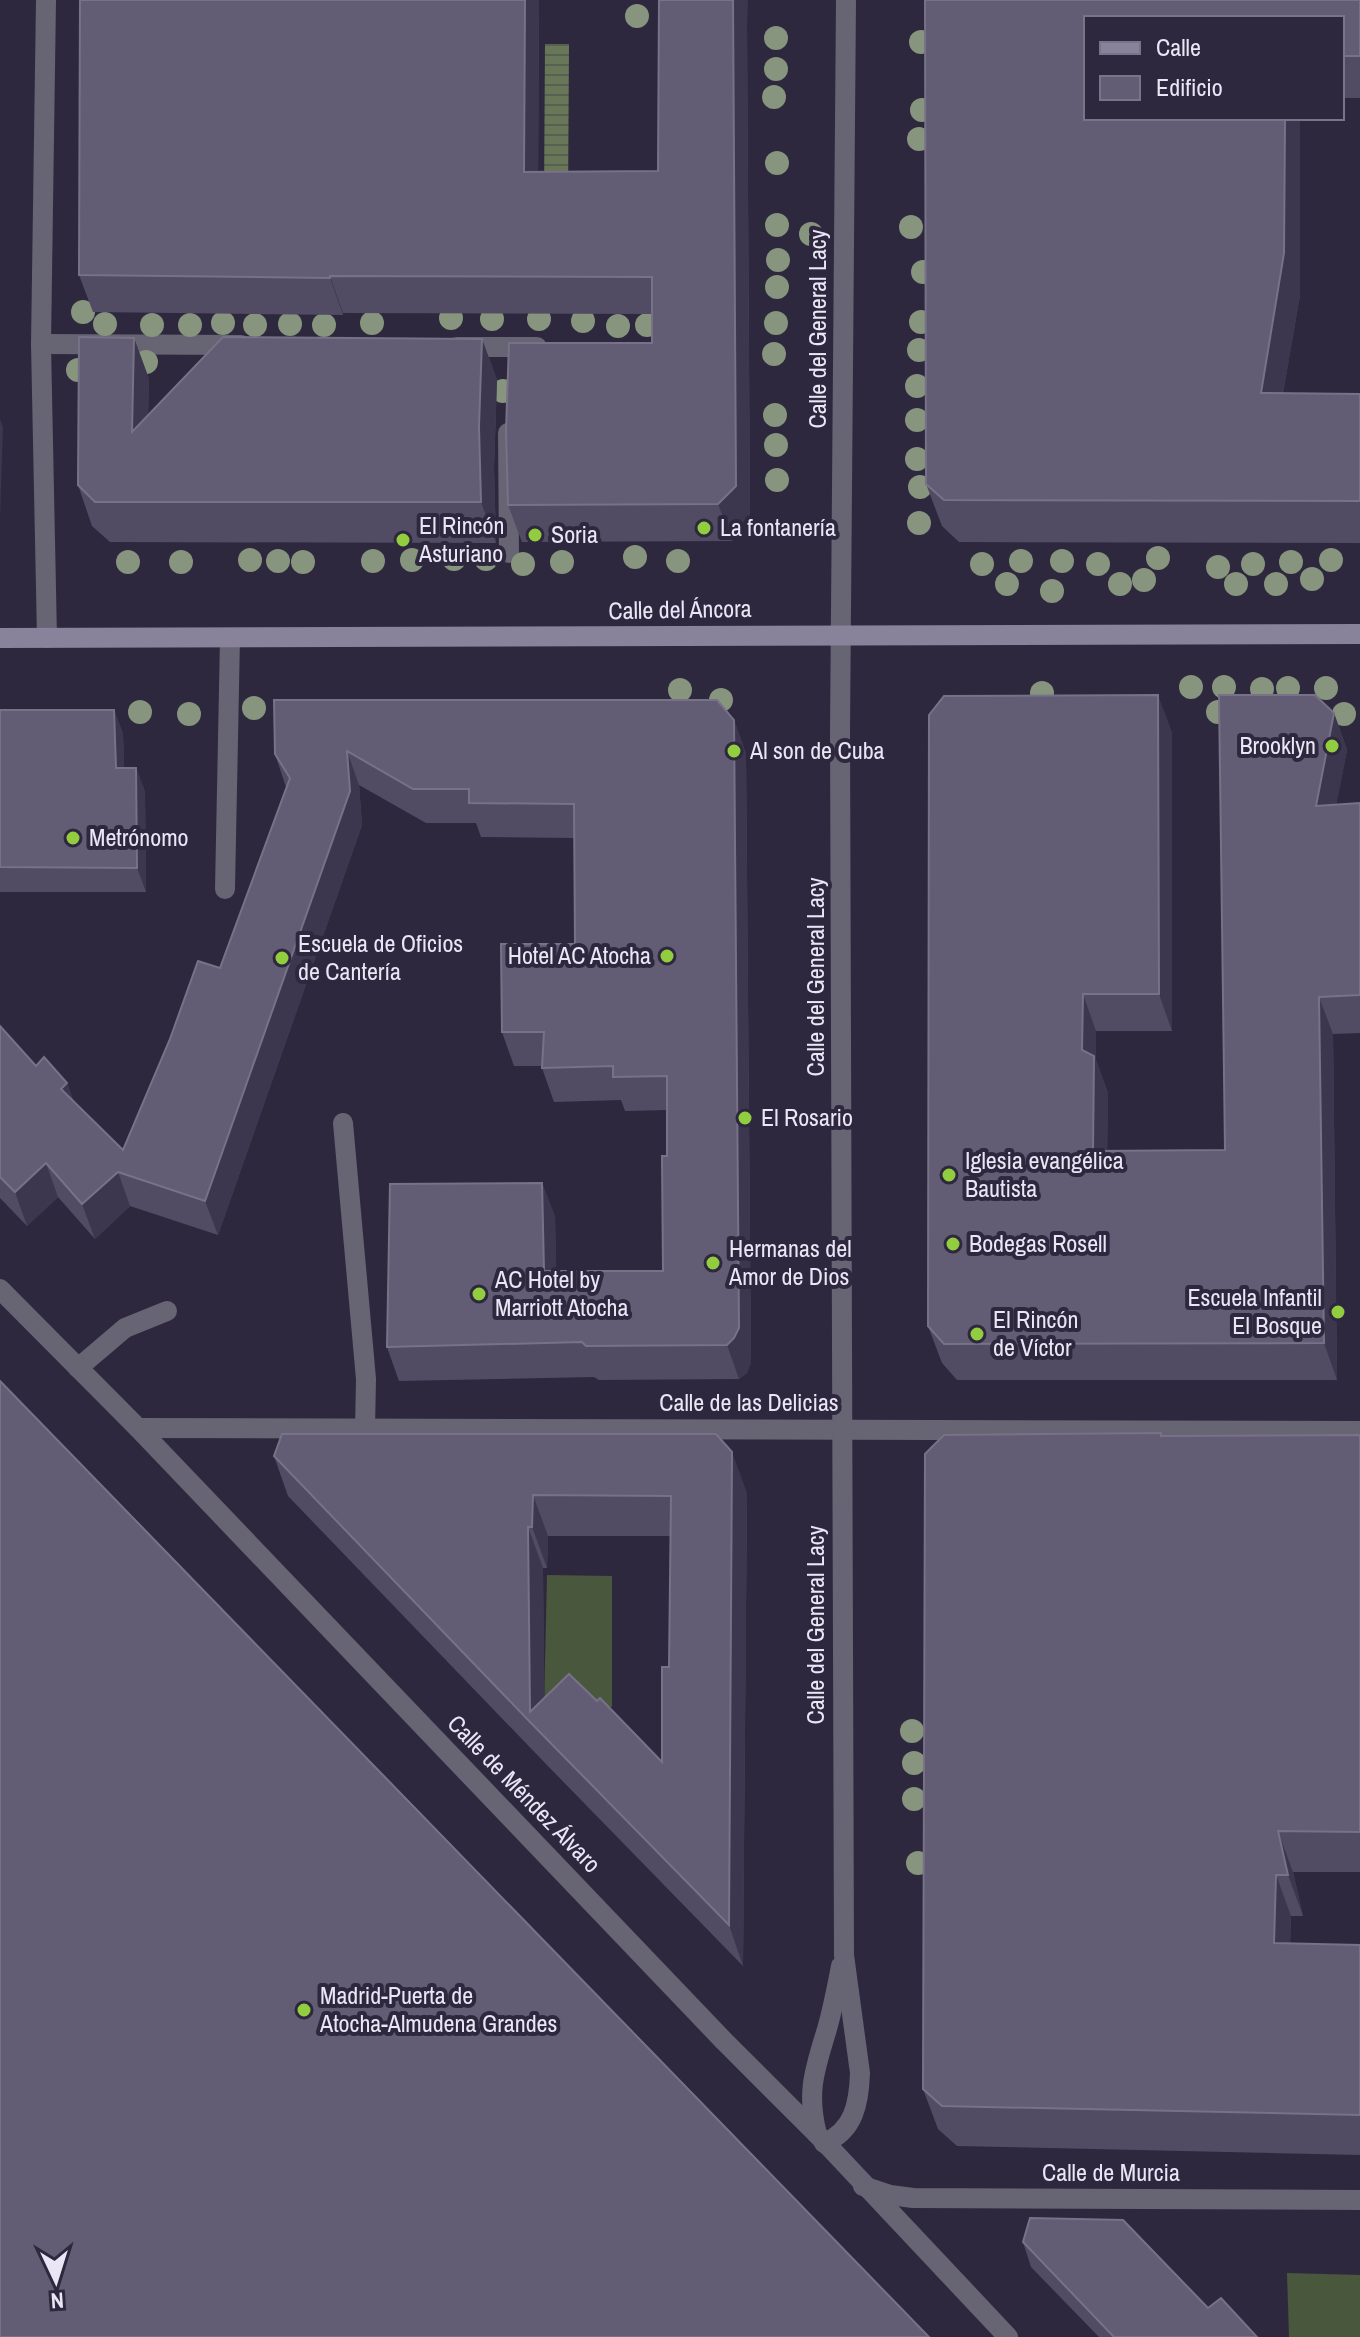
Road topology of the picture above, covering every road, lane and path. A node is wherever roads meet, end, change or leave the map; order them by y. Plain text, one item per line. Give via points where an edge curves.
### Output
1 (46, 0) edge
2 (846, 0) edge
3 (41, 344) junction
4 (259, 345) edge
5 (432, 346) edge
6 (556, 346) edge
7 (511, 347) junction
8 (510, 374) edge
9 (508, 413) edge
10 (509, 553) edge
11 (1360, 634) edge
12 (842, 635) junction
13 (0, 638) edge
14 (47, 638) junction
15 (230, 638) junction
16 (225, 889) dead end
17 (343, 1123) dead end
18 (0, 1289) edge
19 (167, 1311) dead end
20 (78, 1368) junction
21 (138, 1428) junction
22 (365, 1429) junction
23 (843, 1429) junction
24 (1360, 1431) edge
25 (844, 1955) junction
26 (820, 2138) junction
27 (863, 2186) junction
28 (1360, 2200) edge
29 (1008, 2337) edge

1 - 3 street
2 - 12 street, Calle del General Lacy
3 - 4 street
3 - 14 street
5 - 7 street
6 - 7 street
7 - 8 street
9 - 10 street
11 - 12 main road, Calle del Áncora
12 - 15 main road, Calle del Áncora
12 - 23 street, Calle del General Lacy
13 - 14 main road, Calle del Áncora
14 - 15 main road, Calle del Áncora
15 - 16 street
17 - 22 street via 366,1379
18 - 20 street, Calle de Méndez Álvaro
19 - 20 street via 125,1328
20 - 21 street, Calle de Méndez Álvaro
21 - 22 street, Calle de las Delicias
21 - 26 street, Calle de Méndez Álvaro
22 - 23 street, Calle de las Delicias
23 - 24 street, Calle de las Delicias
23 - 25 street, Calle del General Lacy
25 - 26 street via 814,2069 810,2105
25 - 26 street via 859,2092 849,2125 838,2138
26 - 27 street, Calle de Méndez Álvaro
27 - 28 street, Calle de Murcia via 913,2198
27 - 29 street, Calle de Méndez Álvaro

